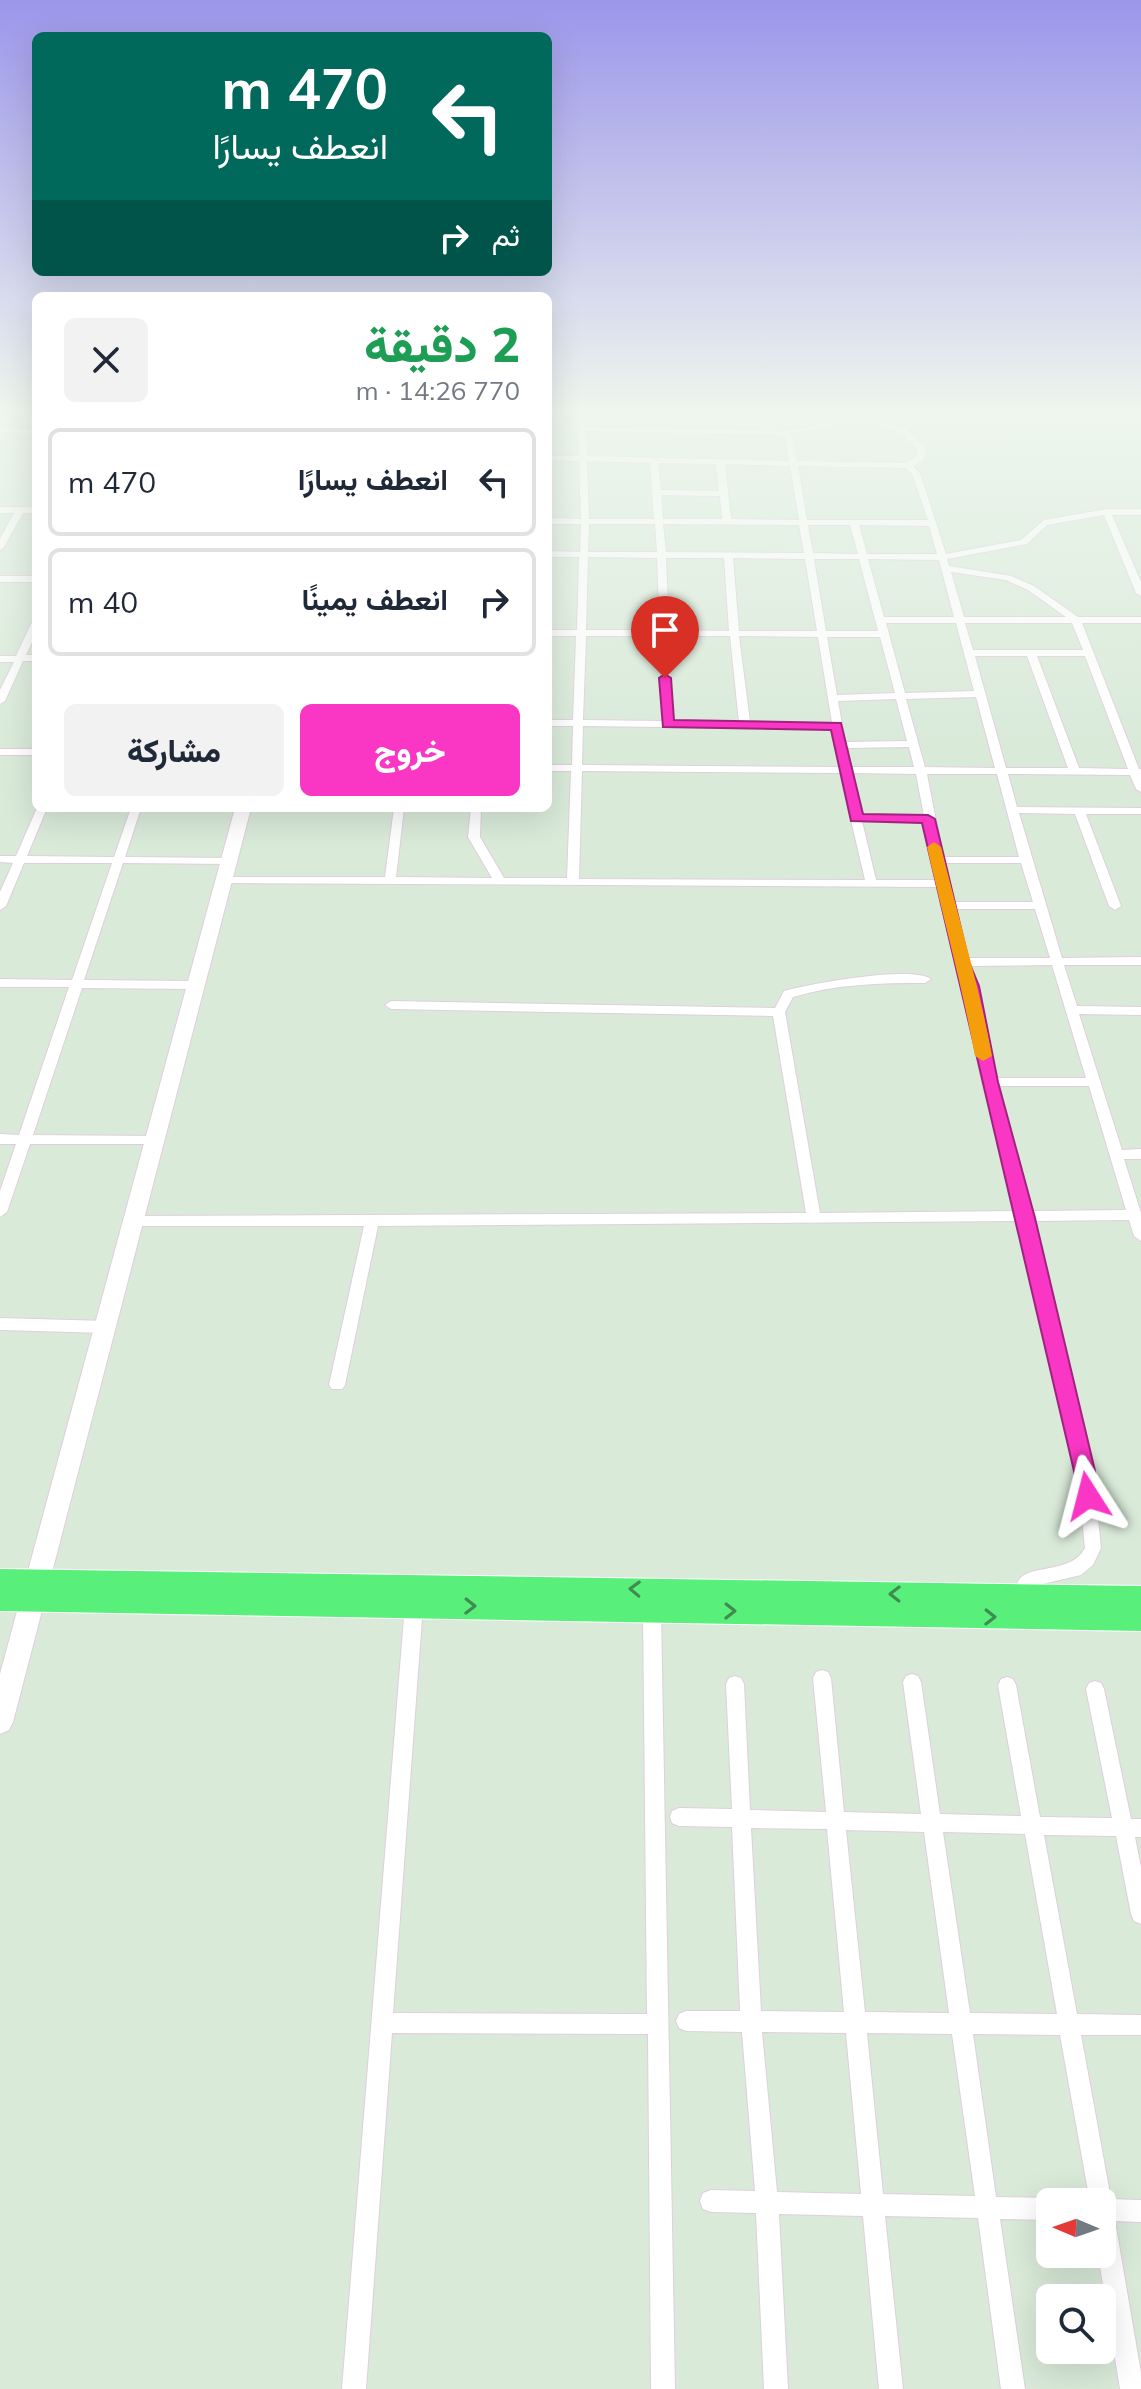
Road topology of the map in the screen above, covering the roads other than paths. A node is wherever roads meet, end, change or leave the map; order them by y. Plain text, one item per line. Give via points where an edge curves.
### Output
1 (12, 524) edge
2 (585, 524) edge
3 (659, 524) edge
4 (803, 524) edge
5 (854, 524) edge
6 (933, 524) edge
7 (1042, 524) edge
8 (1112, 524) edge
9 (0, 547) edge
10 (552, 554) edge
11 (582, 554) junction
12 (662, 555) junction
13 (728, 555) junction
14 (810, 556) junction
15 (862, 556) junction
16 (944, 562) junction
17 (0, 579) edge
18 (32, 579) edge
19 (1141, 593) edge
20 (961, 620) junction
21 (1076, 620) junction
22 (1141, 620) edge
23 (882, 627) junction
24 (32, 632) edge
25 (552, 633) edge
26 (581, 633) junction
27 (665, 633) junction
28 (735, 633) junction
29 (821, 634) junction
30 (970, 653) junction
31 (1031, 653) junction
32 (1089, 653) junction
33 (19, 658) junction
34 (32, 658) edge
35 (0, 659) edge
36 (982, 694) junction
37 (901, 697) junction
38 (832, 698) junction
39 (0, 701) edge
40 (552, 723) edge
41 (578, 723) junction
42 (667, 724) junction
43 (745, 725) junction
44 (837, 726) junction
45 (912, 744) junction
46 (840, 745) junction
47 (0, 752) edge
48 (32, 752) edge
49 (552, 768) edge
50 (577, 768) junction
51 (845, 770) junction
52 (921, 772) junction
53 (1001, 772) junction
54 (1075, 772) junction
55 (1138, 772) edge
56 (1141, 789) edge
57 (1013, 810) junction
58 (1079, 810) junction
59 (1141, 811) edge
60 (40, 812) edge
61 (135, 812) edge
62 (242, 812) edge
63 (399, 812) edge
64 (476, 812) edge
65 (856, 818) junction
66 (928, 819) junction
67 (0, 859) edge
68 (19, 859) junction
69 (120, 859) junction
70 (937, 860) junction
71 (1026, 860) junction
72 (227, 870) junction
73 (390, 881) junction
74 (500, 881) junction
75 (573, 881) junction
76 (871, 883) junction
77 (942, 884) junction
78 (1041, 905) junction
79 (0, 906) edge
80 (948, 906) junction
81 (1115, 906) dead end
82 (1058, 961) junction
83 (1141, 961) edge
84 (961, 962) junction
85 (925, 979) dead end
86 (0, 983) edge
87 (78, 983) junction
88 (196, 985) junction
89 (391, 1005) dead end
90 (1073, 1010) junction
91 (1141, 1011) edge
92 (779, 1012) junction
93 (989, 1082) junction
94 (1095, 1082) junction
95 (0, 1139) edge
96 (25, 1139) junction
97 (156, 1141) junction
98 (1141, 1154) edge
99 (1116, 1155) junction
100 (0, 1212) edge
101 (1026, 1218) junction
102 (814, 1219) junction
103 (134, 1221) junction
104 (372, 1221) junction
105 (1138, 1224) edge
106 (0, 1324) edge
107 (107, 1327) junction
108 (337, 1385) dead end
109 (0, 1580) edge
110 (35, 1590) junction
111 (1141, 1597) edge
112 (0, 1599) edge
113 (414, 1605) junction
114 (1029, 1607) junction
115 (652, 1610) junction
116 (1141, 1619) edge
117 (822, 1678) dead end
118 (912, 1682) dead end
119 (735, 1684) dead end
120 (1007, 1685) dead end
121 (1095, 1689) dead end
122 (0, 1722) edge
123 (679, 1817) dead end
124 (743, 1819) junction
125 (835, 1822) junction
126 (1032, 1824) junction
127 (930, 1825) junction
128 (1131, 1828) edge
129 (1141, 1914) edge
130 (686, 2021) dead end
131 (751, 2022) junction
132 (381, 2023) junction
133 (658, 2024) junction
134 (857, 2024) junction
135 (962, 2024) junction
136 (1067, 2024) junction
137 (1141, 2025) edge
138 (1098, 2188) edge
139 (711, 2201) dead end
140 (767, 2203) junction
141 (874, 2206) junction
142 (985, 2207) junction
143 (1036, 2209) edge
144 (1116, 2210) edge
145 (1141, 2211) edge
146 (1112, 2268) edge
147 (354, 2389) edge
148 (663, 2389) edge
149 (776, 2389) edge
150 (891, 2389) edge
151 (1013, 2389) edge
152 (1132, 2389) edge

1 - 9 street
2 - 11 street
3 - 12 street
4 - 14 street
5 - 15 street
6 - 16 street
7 - 16 street via 1024,542
8 - 19 street
10 - 11 street
11 - 12 street
11 - 26 street
12 - 13 street
12 - 27 street
13 - 14 street
13 - 28 street
14 - 15 street
14 - 29 street
15 - 16 street
15 - 23 street
16 - 20 street
16 - 21 street via 1031,588
17 - 18 street
20 - 21 street
20 - 23 street
20 - 30 street
21 - 22 street
21 - 32 street
23 - 29 street
23 - 37 street
24 - 33 street
25 - 26 street
26 - 27 street
26 - 41 street
27 - 28 street
27 - 42 street
28 - 29 street
28 - 43 street
29 - 38 street
30 - 31 street
30 - 36 street
31 - 32 street
31 - 54 street
32 - 55 street
33 - 34 street
33 - 35 street
33 - 39 street
36 - 37 street
36 - 53 street
37 - 38 street
37 - 45 street
38 - 44 street
40 - 41 street
41 - 42 street
41 - 50 street
42 - 43 street
43 - 44 street
44 - 46 street
45 - 46 street
45 - 52 street
46 - 51 street
47 - 48 street
49 - 50 street
50 - 51 street
50 - 75 street
51 - 52 street
51 - 65 street
52 - 53 street
52 - 66 street
53 - 54 street
53 - 57 street
54 - 55 street
55 - 56 street
57 - 58 street
57 - 71 street
58 - 59 street
58 - 81 street
60 - 68 street
61 - 69 street
62 - 72 street
63 - 73 street
64 - 74 street via 474,837
65 - 66 street
65 - 76 street
66 - 70 street
67 - 68 street
68 - 69 street
68 - 79 street
69 - 72 street
69 - 87 street
70 - 71 street
70 - 77 street
71 - 78 street
72 - 73 street
72 - 88 street
73 - 74 street
74 - 75 street
75 - 76 street
76 - 77 street
77 - 80 street
78 - 80 street
78 - 82 street
80 - 84 street
82 - 83 street
82 - 84 street
82 - 90 street
84 - 93 street via 971,986
85 - 92 street via 813,985 788,994
86 - 87 street
87 - 88 street
87 - 96 street
88 - 97 street
89 - 92 street
90 - 91 street
90 - 94 street
92 - 102 street
93 - 94 street
93 - 101 street
94 - 99 street
95 - 96 street
96 - 97 street
96 - 100 street
97 - 103 street
98 - 99 street
99 - 105 street
101 - 102 street
101 - 105 street
101 - 114 street via 1085,1471 1093,1548 1075,1570 1025,1583
102 - 104 street
103 - 104 street
103 - 107 street
104 - 108 street
106 - 107 street
107 - 110 street
109 - 110 main road
110 - 112 main road
110 - 113 main road
114 -> 110 main road via 553,1586
110 - 122 street
111 - 114 main road
113 -> 115 main road
113 - 132 street
115 -> 114 main road
114 - 116 main road
115 - 133 street
117 - 125 street
118 - 127 street
119 - 124 street
120 - 126 street
121 - 128 street
123 - 124 street
124 - 125 street
124 - 131 street
125 - 127 street
125 - 134 street
126 - 127 street
126 - 128 street
126 - 136 street
127 - 135 street
128 - 129 street
130 - 131 street
131 - 134 street
131 - 140 street
132 - 133 street
132 - 147 street
133 - 148 street
134 - 135 street
134 - 141 street
135 - 136 street
135 - 142 street
136 - 137 street
136 - 138 street
139 - 140 street
140 - 141 street
140 - 149 street
141 - 142 street
141 - 150 street
142 - 143 street
142 - 151 street
144 - 145 street
146 - 152 street

